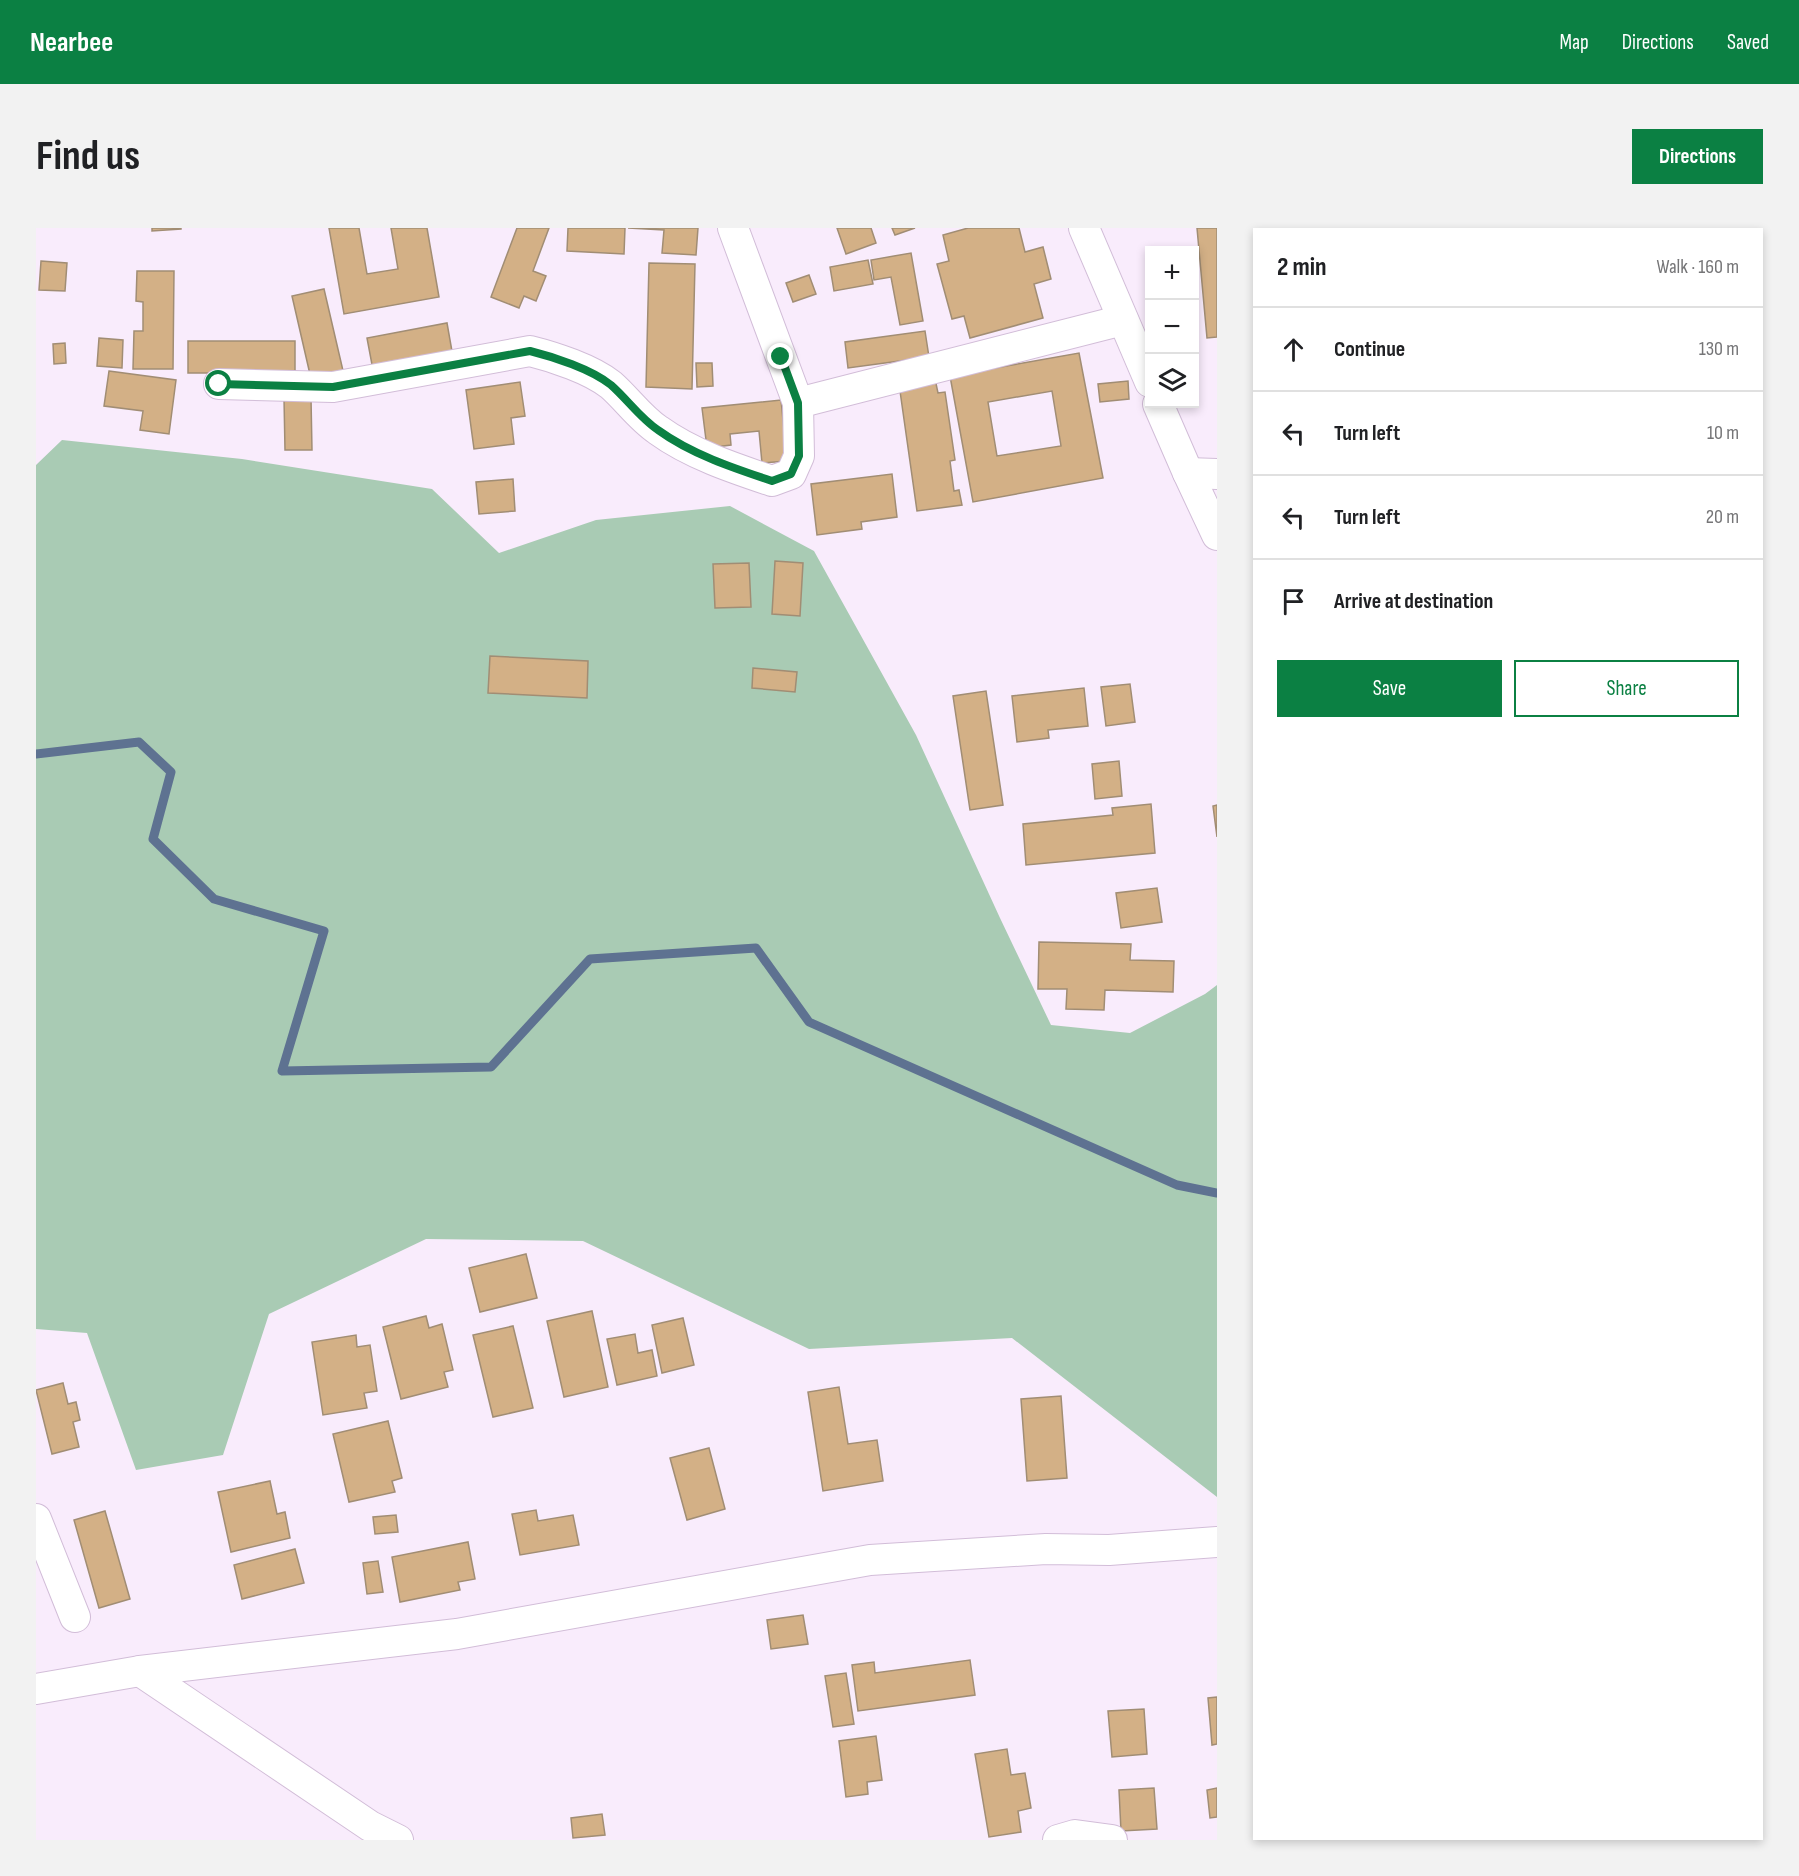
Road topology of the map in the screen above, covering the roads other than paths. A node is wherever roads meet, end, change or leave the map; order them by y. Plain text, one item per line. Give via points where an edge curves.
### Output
1 (733, 228) edge
2 (1084, 228) edge
3 (1123, 320) junction
4 (1145, 372) edge
5 (219, 384) dead end
6 (798, 403) junction
7 (1161, 408) edge
8 (1202, 474) edge
9 (1217, 535) edge
10 (36, 1519) edge
11 (1217, 1542) edge
12 (75, 1617) dead end
13 (140, 1671) junction
14 (36, 1689) edge
15 (398, 1840) edge
16 (1058, 1840) edge
17 (1112, 1840) edge

1 - 6 street
2 - 3 street
3 - 4 street
3 - 6 street
5 - 6 street via 333,387 530,351 560,358 609,384 656,429 682,445 772,481 791,474 799,456
7 - 8 street
8 - 9 street
10 - 12 street
11 - 13 street via 870,1560 457,1634
13 - 14 street
13 - 15 street via 370,1826
16 - 17 street via 1075,1835

